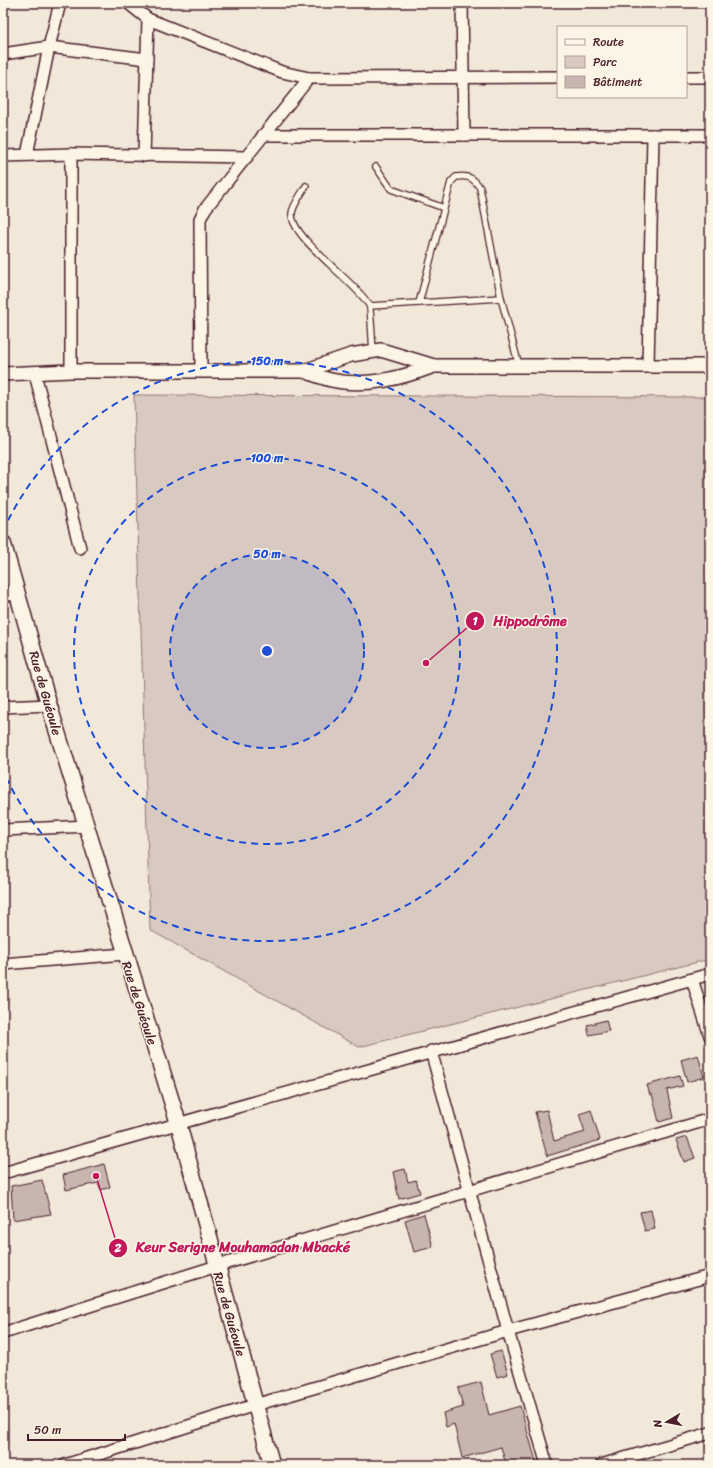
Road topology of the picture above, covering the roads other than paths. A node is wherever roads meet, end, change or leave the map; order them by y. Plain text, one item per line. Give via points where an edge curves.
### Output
1 (60, 3) edge
2 (128, 3) edge
3 (462, 3) edge
4 (148, 19) junction
5 (49, 47) junction
6 (3, 54) edge
7 (146, 59) junction
8 (463, 77) junction
9 (557, 77) edge
10 (687, 77) edge
11 (710, 77) edge
12 (309, 78) junction
13 (464, 135) junction
14 (653, 135) junction
15 (710, 135) edge
16 (264, 136) junction
17 (71, 154) junction
18 (27, 155) junction
19 (3, 156) edge
20 (144, 156) junction
21 (246, 157) junction
22 (376, 167) dead end
23 (306, 186) dead end
24 (444, 208) junction
25 (501, 298) junction
26 (419, 303) junction
27 (370, 306) junction
28 (373, 350) junction
29 (434, 366) junction
30 (519, 366) junction
31 (648, 366) junction
32 (710, 366) edge
33 (201, 371) junction
34 (304, 371) junction
35 (71, 372) junction
36 (3, 374) edge
37 (35, 374) junction
38 (3, 543) edge
39 (80, 548) dead end
40 (10, 594) edge
41 (48, 705) junction
42 (3, 707) edge
43 (88, 826) junction
44 (3, 830) edge
45 (124, 954) junction
46 (3, 964) edge
47 (710, 974) edge
48 (692, 979) junction
49 (710, 1036) edge
50 (431, 1051) junction
51 (710, 1119) edge
52 (178, 1122) junction
53 (3, 1173) edge
54 (469, 1190) junction
55 (217, 1266) junction
56 (710, 1276) edge
57 (508, 1332) junction
58 (3, 1333) edge
59 (255, 1405) junction
60 (710, 1433) edge
61 (65, 1465) edge
62 (272, 1465) edge
63 (547, 1465) edge
64 (601, 1465) edge

1 - 5 street
2 - 4 street
3 - 8 street
4 - 7 street
4 - 12 street via 282,72
5 - 6 street
5 - 7 street
5 - 18 street
7 - 20 street
8 - 9 street
8 - 12 street
8 - 13 street
10 - 11 street
12 - 16 street
13 - 14 street
13 - 16 street
14 - 15 street
14 - 31 street
16 - 21 street
17 - 18 street
17 - 20 street
17 - 35 street
18 - 19 street
20 - 21 street
21 - 33 street via 200,219
22 - 24 lane via 391,189
23 - 27 lane via 292,212 294,226
24 - 25 lane via 451,182 456,177 466,176 475,180 480,188
24 - 26 lane
25 - 26 lane
25 - 30 lane
26 - 27 lane
27 - 28 lane
28 - 29 street via 381,350
28 - 34 street
29 - 30 street
29 - 34 street via 398,378 365,383 331,380
30 - 31 street
31 - 32 street
33 - 34 street
33 - 35 street
35 - 37 street
36 - 37 street
37 - 39 street
38 - 40 main road, Rue de Guéoule
40 - 41 main road, Rue de Guéoule
41 - 42 street
41 - 43 main road, Rue de Guéoule
43 - 44 street
43 - 45 main road, Rue de Guéoule
45 - 46 street
45 - 52 main road, Rue de Guéoule
47 - 48 street
48 - 49 street
48 - 50 street
50 - 52 street
50 - 54 street
51 - 54 street
52 - 53 street
52 - 55 main road, Rue de Guéoule
54 - 55 street
54 - 57 street
55 - 58 street
55 - 59 main road, Rue de Guéoule
56 - 57 street
57 - 59 street
57 - 63 street
59 - 61 street
59 - 62 main road, Rue de Guéoule
60 - 64 street

